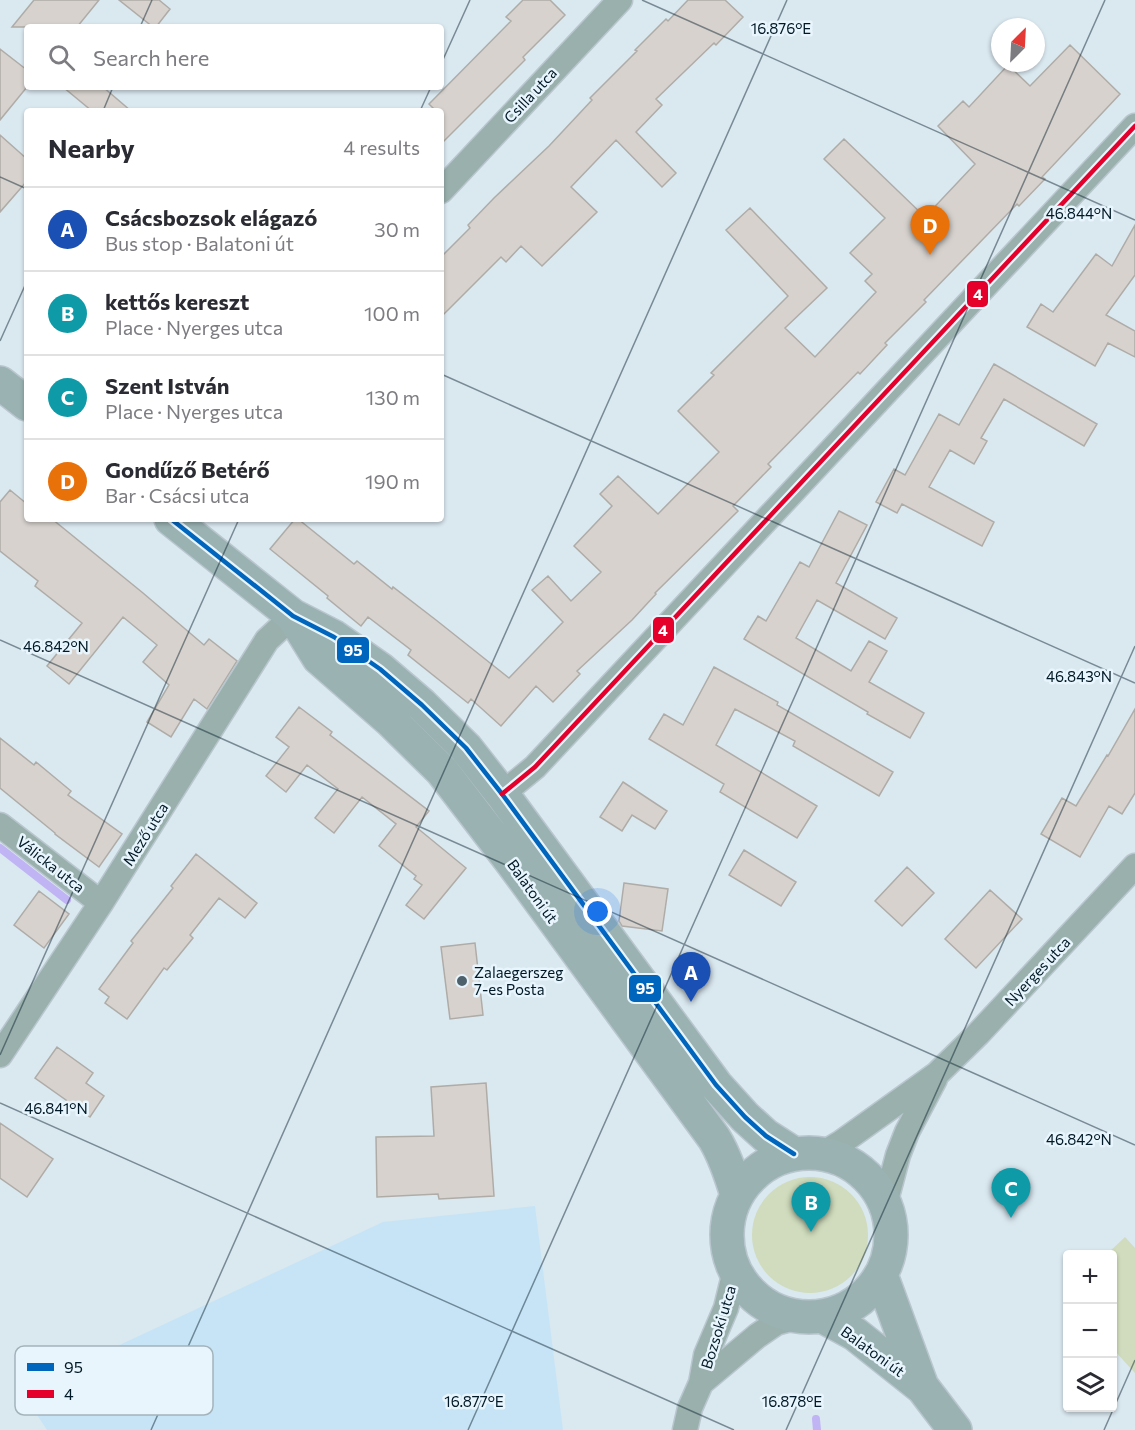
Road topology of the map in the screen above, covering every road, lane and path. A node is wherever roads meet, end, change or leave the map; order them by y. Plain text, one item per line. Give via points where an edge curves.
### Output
1 (620, 0) edge
2 (1135, 126) edge
3 (444, 187) edge
4 (0, 383) edge
5 (24, 402) edge
6 (175, 522) edge
7 (293, 616) junction
8 (502, 794) junction
9 (0, 825) edge
10 (1135, 866) edge
11 (101, 903) junction
12 (0, 1055) edge
13 (937, 1074) junction
14 (808, 1154) junction
15 (737, 1196) junction
16 (885, 1204) junction
17 (735, 1271) junction
18 (881, 1275) junction
19 (810, 1317) junction
20 (701, 1383) junction
21 (923, 1388) junction
22 (685, 1430) edge
23 (955, 1430) edge

1 - 3 street, Csilla utca
2 - 8 street via 535,767
4 - 5 main road
6 - 7 main road, Balatoni út
7 - 8 main road, Balatoni út via 334,637 380,669 466,748
7 - 11 street, Mező utca via 267,640
7 - 15 main road, Balatoni út via 319,658 390,720 449,780 714,1138
8 - 14 main road, Balatoni út via 716,1085 766,1136
9 - 11 street, Válicka utca
10 - 13 street, Nyerges utca
11 - 12 street, Mező utca
13 - 14 street, Nyerges utca via 842,1142
13 - 16 street, Nyerges utca via 907,1132
14 - 15 main road via 777,1160 761,1169
14 - 16 main road via 848,1164 870,1181
15 - 17 main road via 729,1216 727,1237
16 - 18 main road via 891,1228 889,1252
17 - 19 main road via 754,1297 774,1310
17 - 20 street, Bozsoki utca via 726,1308 706,1355
18 - 19 main road via 866,1295 846,1309
18 - 21 main road, Balatoni út
19 - 20 street, Bozsoki utca via 776,1323
19 - 21 main road, Balatoni út via 855,1334
20 - 22 street, Bozsoki utca
21 - 23 main road, Balatoni út

